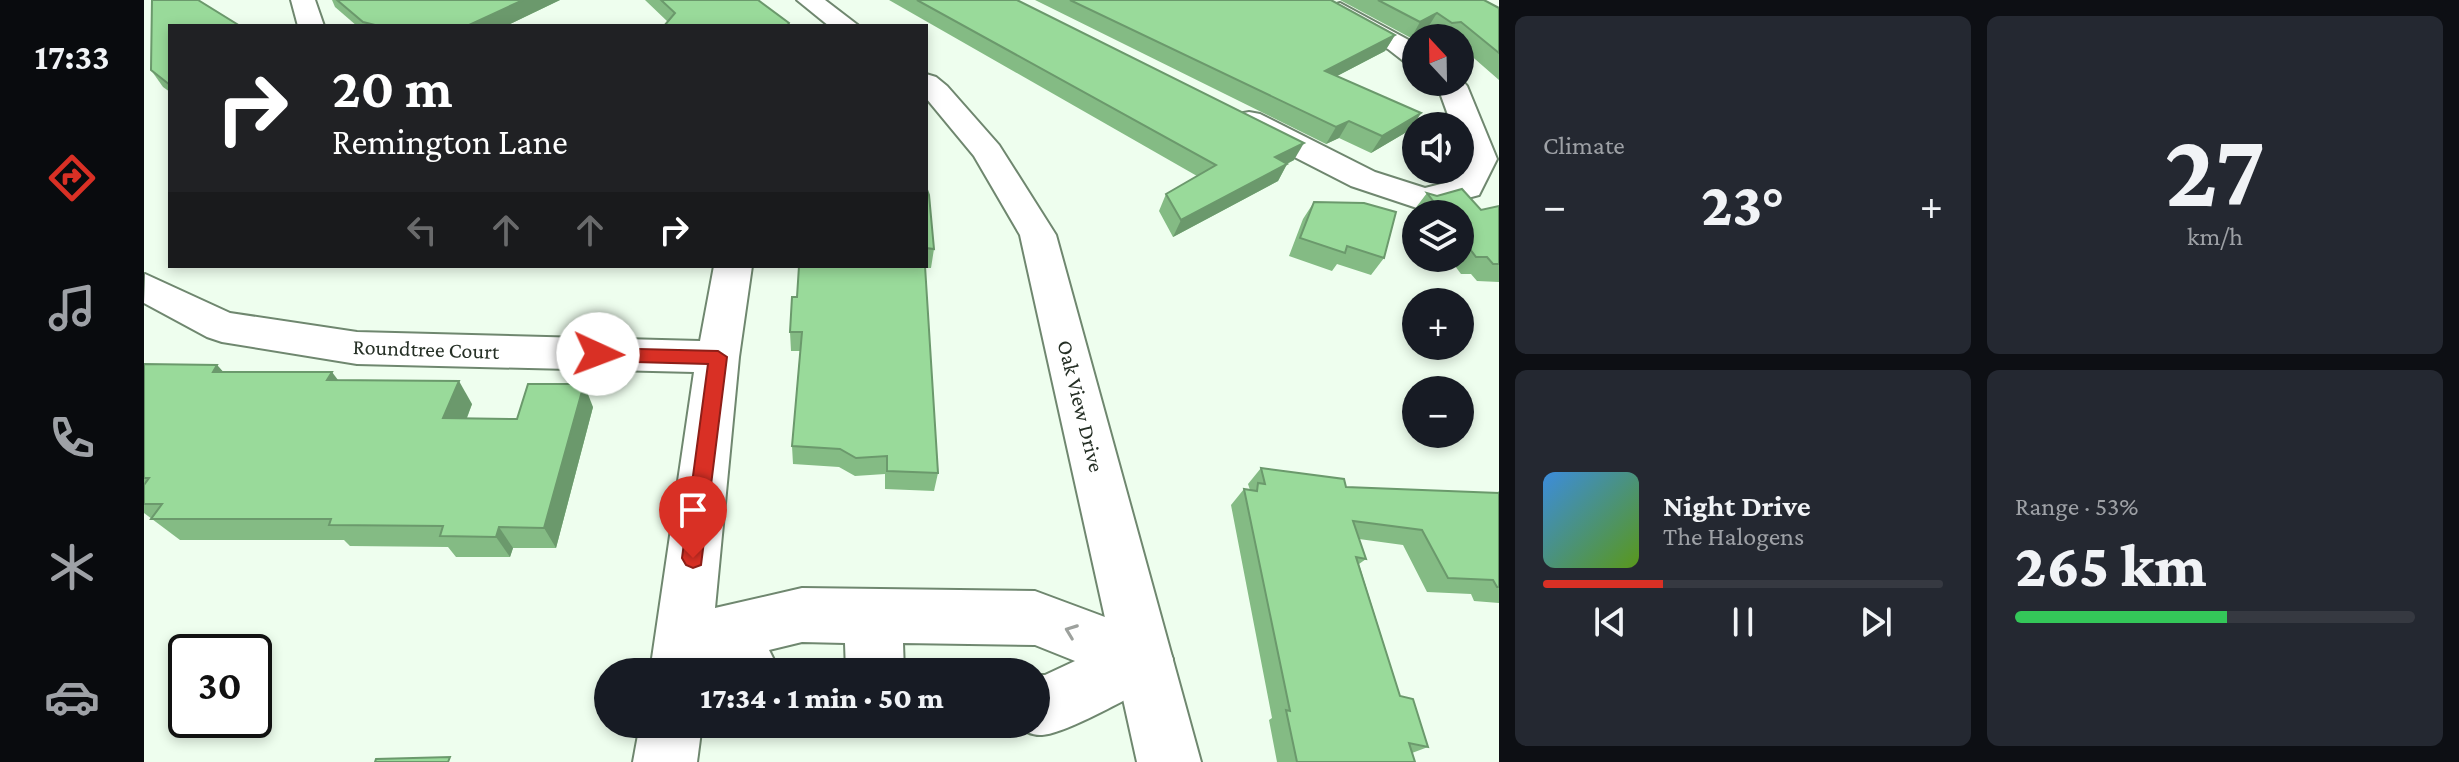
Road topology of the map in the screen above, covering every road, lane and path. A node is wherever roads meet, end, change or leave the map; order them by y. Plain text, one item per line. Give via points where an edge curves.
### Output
1 (303, 0) edge
2 (809, 0) edge
3 (1334, 8) edge
4 (310, 24) edge
5 (843, 24) edge
6 (1402, 46) edge
7 (928, 85) edge
8 (1456, 96) edge
9 (1221, 107) edge
10 (733, 268) edge
11 (145, 287) edge
12 (718, 357) junction
13 (873, 616) junction
14 (681, 658) edge
15 (874, 658) edge
16 (1144, 659) junction
17 (1050, 704) edge
18 (669, 738) edge
19 (665, 762) edge
20 (1169, 762) edge

1 - 4 street
2 - 5 street
3 - 6 street
7 - 16 street, Oak View Drive via 988,152 1038,235
8 - 9 street via 1481,159 1467,188 1423,199 1363,179
10 - 12 street
11 - 12 street, Roundtree Court via 222,327 357,348
12 - 14 street
13 - 14 street via 802,615
13 - 15 street
16 -> 13 street via 1035,618
16 - 17 street
16 - 20 street, Oak View Drive
18 - 19 street

